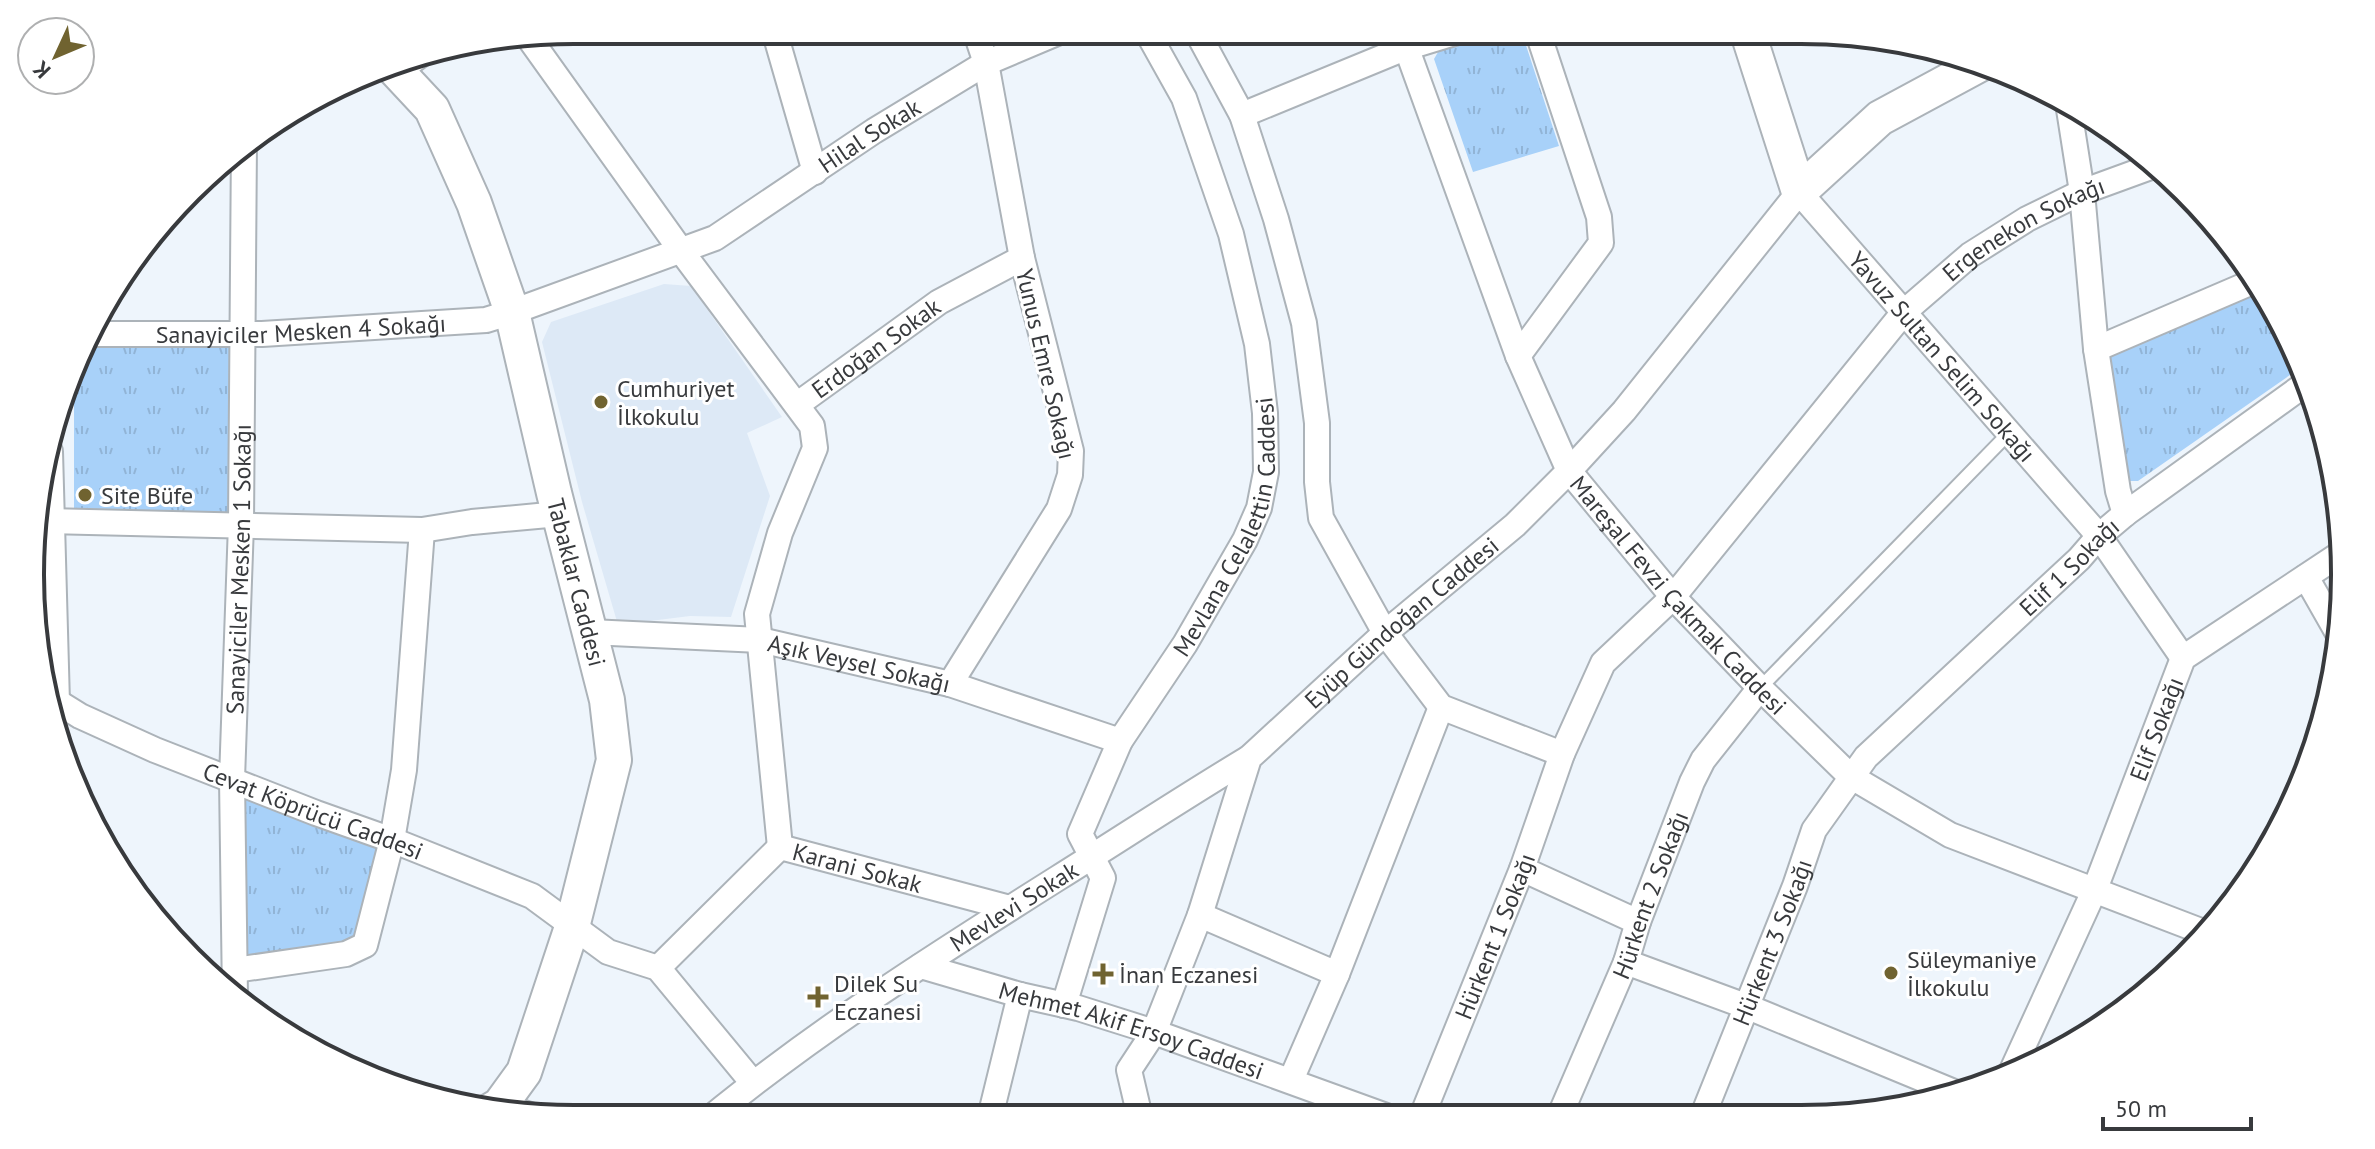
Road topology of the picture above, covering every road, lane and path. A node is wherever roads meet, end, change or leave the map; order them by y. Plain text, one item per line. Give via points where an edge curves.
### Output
1 (778, 44) edge
2 (980, 44) edge
3 (1031, 44) edge
4 (1154, 44) edge
5 (1204, 44) edge
6 (1391, 44) edge
7 (1404, 44) edge
8 (1542, 44) edge
9 (1751, 44) edge
10 (534, 46) edge
11 (986, 63) junction
12 (407, 71) edge
13 (1967, 71) edge
14 (1242, 115) junction
15 (2070, 118) edge
16 (244, 161) edge
17 (2143, 170) edge
18 (815, 172) junction
19 (1799, 192) junction
20 (2082, 192) junction
21 (682, 252) junction
22 (1022, 258) junction
23 (2245, 285) edge
24 (512, 312) junction
25 (1904, 312) junction
26 (102, 334) edge
27 (241, 334) junction
28 (2096, 349) junction
29 (1518, 356) junction
30 (2298, 389) edge
31 (798, 404) junction
32 (2009, 433) junction
33 (1569, 471) junction
34 (559, 514) junction
35 (2125, 514) junction
36 (47, 521) edge
37 (47, 522) edge
38 (241, 524) junction
39 (422, 530) junction
40 (2099, 536) junction
41 (2331, 560) edge
42 (2306, 577) junction
43 (1673, 597) junction
44 (2329, 617) edge
45 (590, 632) junction
46 (1385, 633) junction
47 (760, 640) junction
48 (51, 656) edge
49 (2183, 658) junction
50 (950, 684) junction
51 (1760, 688) junction
52 (60, 705) edge
53 (1441, 707) junction
54 (1120, 741) junction
55 (1562, 754) junction
56 (1249, 758) junction
57 (1850, 776) junction
58 (232, 779) junction
59 (392, 840) junction
60 (780, 847) junction
61 (1092, 857) junction
62 (1522, 869) junction
63 (2095, 889) junction
64 (1010, 908) junction
65 (1200, 915) junction
66 (1638, 922) junction
67 (572, 927) junction
68 (2195, 929) edge
69 (1626, 962) junction
70 (921, 966) junction
71 (658, 968) junction
72 (235, 970) junction
73 (1337, 974) junction
74 (235, 981) edge
75 (1020, 995) junction
76 (1064, 1005) junction
77 (1748, 1007) junction
78 (1154, 1032) junction
79 (2017, 1058) edge
80 (1291, 1080) junction
81 (753, 1083) junction
82 (1940, 1086) edge
83 (511, 1101) edge
84 (726, 1105) edge
85 (993, 1105) edge
86 (1137, 1105) edge
87 (1357, 1105) edge
88 (1426, 1105) edge
89 (1564, 1105) edge
90 (1707, 1105) edge

1 - 18 street
2 - 11 street, Yunus Emre Sokağı
3 - 11 street, Hilal Sokak
4 - 54 street, Mevlana Celalettin Caddesi via 1184,98 1231,234 1257,344 1266,472 1245,540
5 - 14 street
6 - 14 street
7 - 29 street, Mareşal Fevzi Çakmak Caddesi
8 - 29 street via 1599,217 1601,243
9 - 19 street, Yavuz Sultan Selim Sokağı
10 - 21 street
11 - 18 street, Hilal Sokak
11 - 22 street, Yunus Emre Sokağı
12 - 24 street, Tabaklar Caddesi via 432,109 474,203
13 - 19 street via 1880,118
14 - 46 street via 1304,323 1317,423 1321,518
15 - 20 street
16 - 27 street, Sanayiciler Mesken 1 Sokağı
17 - 20 street, Ergenekon Sokağı
18 - 21 street, Hilal Sokak via 715,238
19 - 25 street, Yavuz Sultan Selim Sokağı
19 - 33 street, Eyüp Gündoğan Caddesi via 1624,411
20 - 25 street, Ergenekon Sokağı via 1970,255
20 - 28 street
21 - 24 street, Hilal Sokak
21 - 31 street
22 - 31 street, Erdoğan Sokak via 939,302
22 - 50 street, Yunus Emre Sokağı via 1071,451 1070,475 1059,509
23 - 28 street
24 - 27 street, Sanayiciler Mesken 4 Sokağı via 486,320
24 - 34 street, Tabaklar Caddesi
25 - 32 street, Yavuz Sultan Selim Sokağı
25 - 43 street, Ergenekon Sokağı
26 - 27 street, Sanayiciler Mesken 4 Sokağı
27 - 38 street, Sanayiciler Mesken 1 Sokağı
28 - 35 street
29 - 33 street, Mareşal Fevzi Çakmak Caddesi
30 - 35 street, Elif 1 Sokağı
31 - 47 street, Erdoğan Sokak via 812,426 815,448 763,591 757,614
32 - 40 street, Yavuz Sultan Selim Sokağı
32 - 51 lane
33 - 43 street, Mareşal Fevzi Çakmak Caddesi
33 - 46 street, Eyüp Gündoğan Caddesi via 1515,525
34 - 39 street
34 - 45 street, Tabaklar Caddesi
35 - 40 street, Elif 1 Sokağı
36 - 38 street
37 - 48 street
38 - 39 street
38 - 58 street, Sanayiciler Mesken 1 Sokağı
39 - 59 street via 404,770
40 - 49 street, Yavuz Sultan Selim Sokağı
40 - 57 street, Elif 1 Sokağı
41 - 42 street, Elif Sokağı
42 - 44 street
42 - 49 street, Elif Sokağı
43 - 51 street, Mareşal Fevzi Çakmak Caddesi
43 - 55 street, Hürkent 1 Sokağı via 1603,663
45 - 47 street, Aşık Veysel Sokağı
45 - 67 street, Tabaklar Caddesi via 607,700 614,760
46 - 53 street
46 - 56 street, Eyüp Gündoğan Caddesi
47 - 50 street, Aşık Veysel Sokağı
47 - 60 street, Erdoğan Sokak
49 - 63 street, Elif Sokağı
50 - 54 street, Aşık Veysel Sokağı
51 - 57 street, Mareşal Fevzi Çakmak Caddesi
51 - 66 street, Hürkent 2 Sokağı via 1703,760
52 - 58 street, Cevat Köprücü Caddesi
53 - 55 street
53 - 73 street
54 - 61 street, Mevlana Celalettin Caddesi via 1080,834
55 - 62 street, Hürkent 1 Sokağı
56 - 61 street, Mevlevi Sokak
56 - 65 street
57 - 63 street, Mareşal Fevzi Çakmak Caddesi via 1950,835
57 - 77 street, Hürkent 3 Sokağı via 1814,830
58 - 59 street, Cevat Köprücü Caddesi
58 - 72 street, Sanayiciler Mesken 1 Sokağı
59 - 67 street, Cevat Köprücü Caddesi via 532,896
59 - 72 street via 365,945 346,954
60 - 64 street, Karani Sokak
60 - 71 street, Karani Sokak
61 - 64 street, Mevlevi Sokak
61 - 76 street, Mevlana Celalettin Caddesi via 1103,878
62 - 66 street
62 - 88 street, Hürkent 1 Sokağı
63 - 68 street, Mareşal Fevzi Çakmak Caddesi
63 - 79 street, Elif Sokağı
64 - 70 street, Mevlevi Sokak
65 - 73 street
65 - 78 street
66 - 69 street, Hürkent 2 Sokağı
67 - 71 street, Cevat Köprücü Caddesi via 608,952
67 - 83 street, Tabaklar Caddesi
69 - 77 street
69 - 89 street, Hürkent 2 Sokağı
70 - 75 street, Mehmet Akif Ersoy Caddesi
70 - 81 street, Mevlevi Sokak
71 - 81 street
72 - 74 street, Sanayiciler Mesken 1 Sokağı
73 - 80 street
75 - 76 street, Mehmet Akif Ersoy Caddesi
75 - 85 street
76 - 78 street, Mehmet Akif Ersoy Caddesi
77 - 82 street
77 - 90 street, Hürkent 3 Sokağı
78 - 80 street, Mehmet Akif Ersoy Caddesi
78 - 86 street via 1129,1070
80 - 87 street, Mehmet Akif Ersoy Caddesi
81 - 84 street, Mevlevi Sokak

